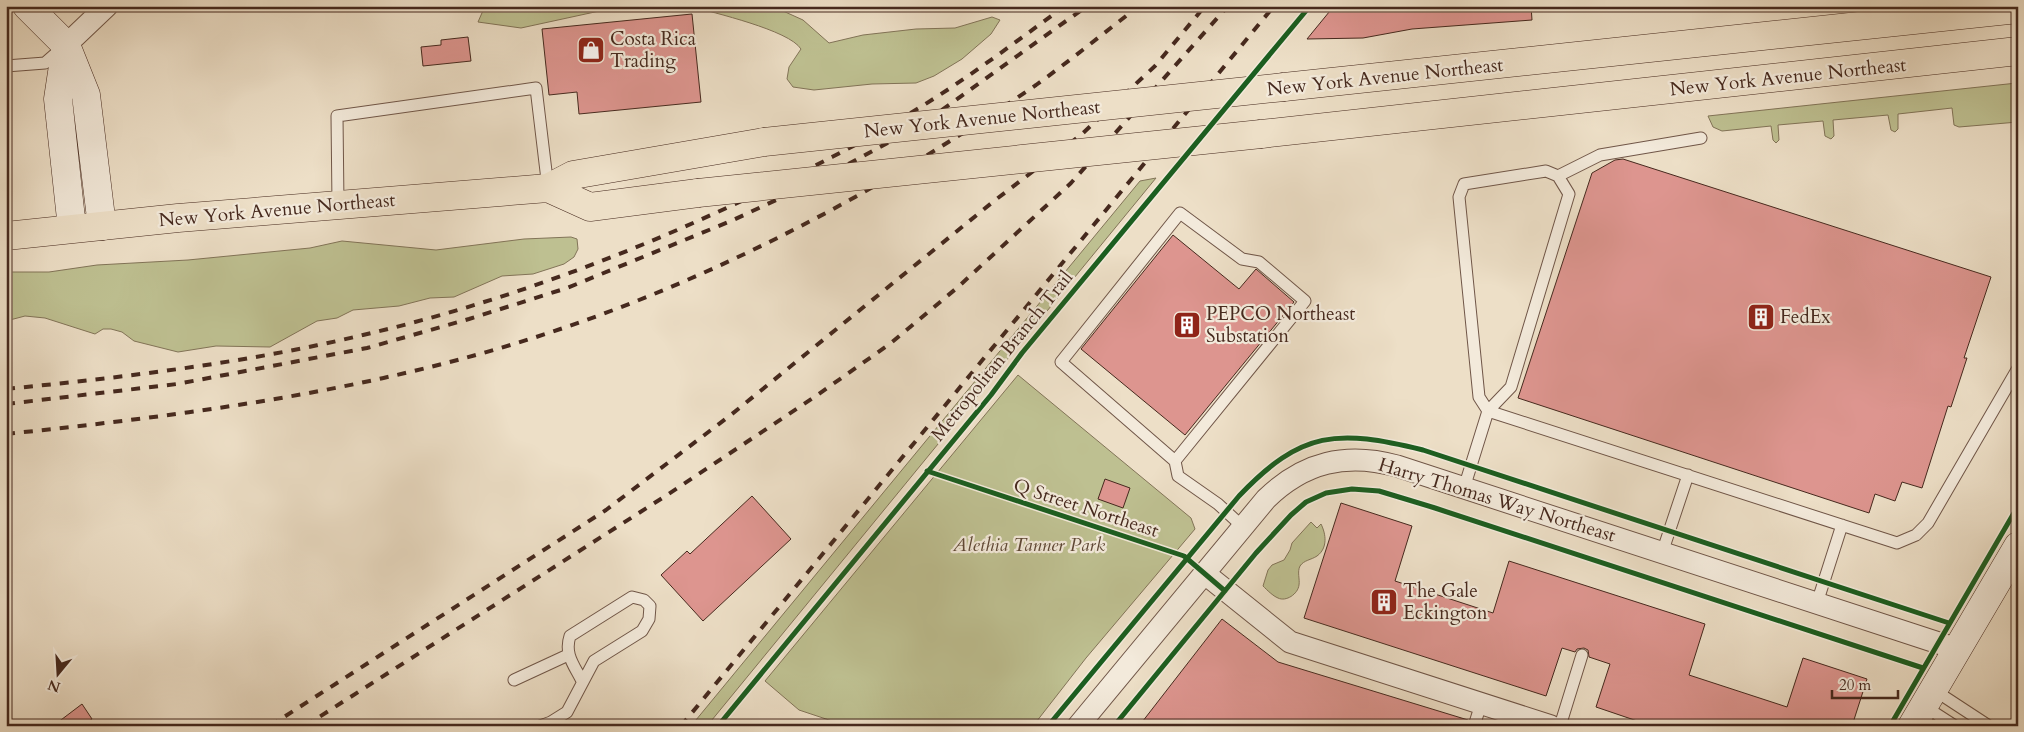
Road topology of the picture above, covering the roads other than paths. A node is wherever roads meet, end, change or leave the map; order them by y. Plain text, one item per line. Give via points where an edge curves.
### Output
1 (27, 6) edge
2 (107, 6) edge
3 (2018, 9) edge
4 (66, 45) junction
5 (2018, 51) edge
6 (6, 66) edge
7 (1701, 138) dead end
8 (1558, 176) junction
9 (548, 188) junction
10 (337, 192) junction
11 (102, 226) junction
12 (72, 228) junction
13 (6, 236) edge
14 (2018, 368) edge
15 (1488, 411) junction
16 (1175, 461) junction
17 (1688, 475) junction
18 (1464, 488) junction
19 (1842, 525) junction
20 (1243, 527) junction
21 (2018, 546) edge
22 (1662, 553) junction
23 (1204, 573) junction
24 (1817, 603) junction
25 (1957, 648) junction
26 (568, 655) junction
27 (1582, 655) dead end
28 (514, 680) dead end
29 (582, 681) junction
30 (1481, 704) junction
31 (1923, 707) edge
32 (540, 726) edge
33 (1078, 726) edge
34 (1474, 726) edge
35 (1550, 726) edge
36 (1560, 726) edge
37 (1955, 726) edge
38 (1988, 726) edge

1 - 4 street
2 - 4 street
3 - 9 highway, New York Avenue Northeast, bridge via 764,142 573,174
4 - 6 lane via 45,63
4 - 11 street via 86,95
4 - 12 street via 58,99
5 - 9 highway, New York Avenue Northeast, bridge via 590,206
7 - 8 lane via 1600,155
8 - 15 lane via 1569,194 1511,387
8 - 15 lane via 1546,171 1464,184 1459,197 1479,397
9 - 10 highway, New York Avenue Northeast
9 - 10 lane via 536,88 337,116
10 - 11 highway, New York Avenue Northeast via 178,218
11 - 12 highway, New York Avenue Northeast
12 - 13 highway, New York Avenue Northeast
14 - 19 lane via 1928,523 1916,535 1897,543
15 - 17 lane
15 - 18 lane
16 - 16 lane via 1061,362 1180,213 1242,259 1259,262 1305,300
16 - 20 lane via 1178,476 1218,504
17 - 19 lane
17 - 22 lane
18 - 20 street, Harry Thomas Way Northeast via 1380,462 1344,460 1310,468 1294,476 1279,486
18 - 22 street, Harry Thomas Way Northeast
19 - 24 lane
20 - 23 street, Harry Thomas Way Northeast
21 - 25 street
22 - 24 street, Harry Thomas Way Northeast
23 - 30 street via 1290,642
23 - 33 street, Harry Thomas Way Northeast
24 - 25 street, Harry Thomas Way Northeast
25 - 31 street
26 - 28 lane
26 - 29 lane
26 - 29 lane via 570,636 632,597 644,600 650,606 649,618 642,631 594,661
27 - 36 lane
29 - 32 lane via 582,687 567,712
30 - 34 lane
30 - 35 street
31 - 37 lane
31 - 38 lane

